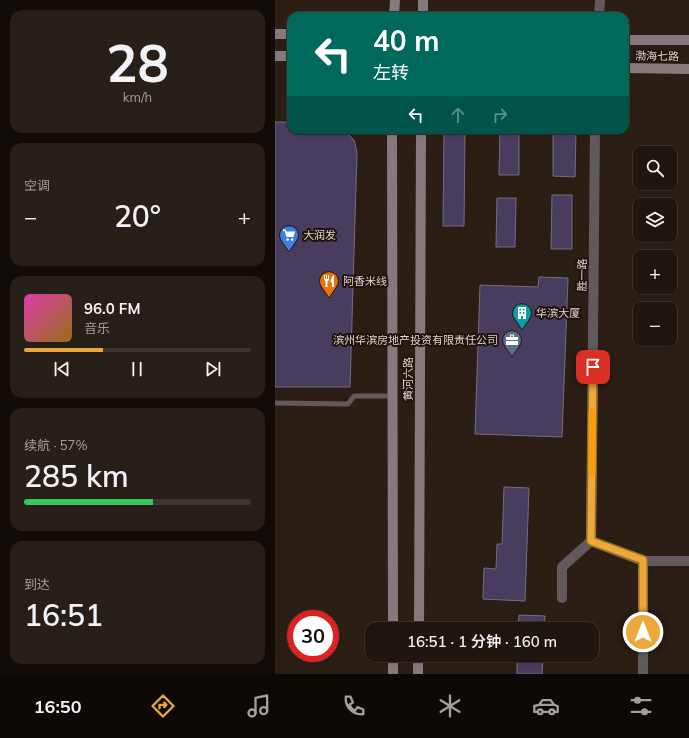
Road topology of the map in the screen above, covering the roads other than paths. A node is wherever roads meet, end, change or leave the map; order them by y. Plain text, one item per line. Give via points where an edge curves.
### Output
1 (395, 0) edge
2 (423, 0) edge
3 (600, 0) edge
4 (395, 12) edge
5 (423, 12) edge
6 (599, 12) edge
7 (275, 34) edge
8 (287, 34) edge
9 (629, 40) edge
10 (689, 40) edge
11 (275, 56) edge
12 (287, 56) edge
13 (629, 68) edge
14 (689, 69) edge
15 (393, 134) edge
16 (421, 134) edge
17 (595, 134) edge
18 (393, 396) junction
19 (275, 403) edge
20 (591, 541) junction
21 (643, 560) junction
22 (689, 561) edge
23 (562, 598) dead end
24 (393, 622) edge
25 (419, 622) edge
26 (393, 662) edge
27 (419, 662) edge
28 (393, 674) edge
29 (418, 674) edge
30 (643, 674) edge

1 - 4 main road
2 - 5 main road
3 - 6 street
7 - 8 main road
9 - 10 main road, 渤海七路
11 - 12 main road
13 - 14 main road, 渤海七路
15 - 18 main road, 黄河六路
16 - 25 main road, 黄河六路
17 - 20 street, 胜一路
18 - 19 lane via 354,396 348,404
18 - 24 main road, 黄河六路
20 - 21 street
20 - 23 street via 562,567
21 - 22 street
21 - 30 street
26 - 28 main road
27 - 29 main road

